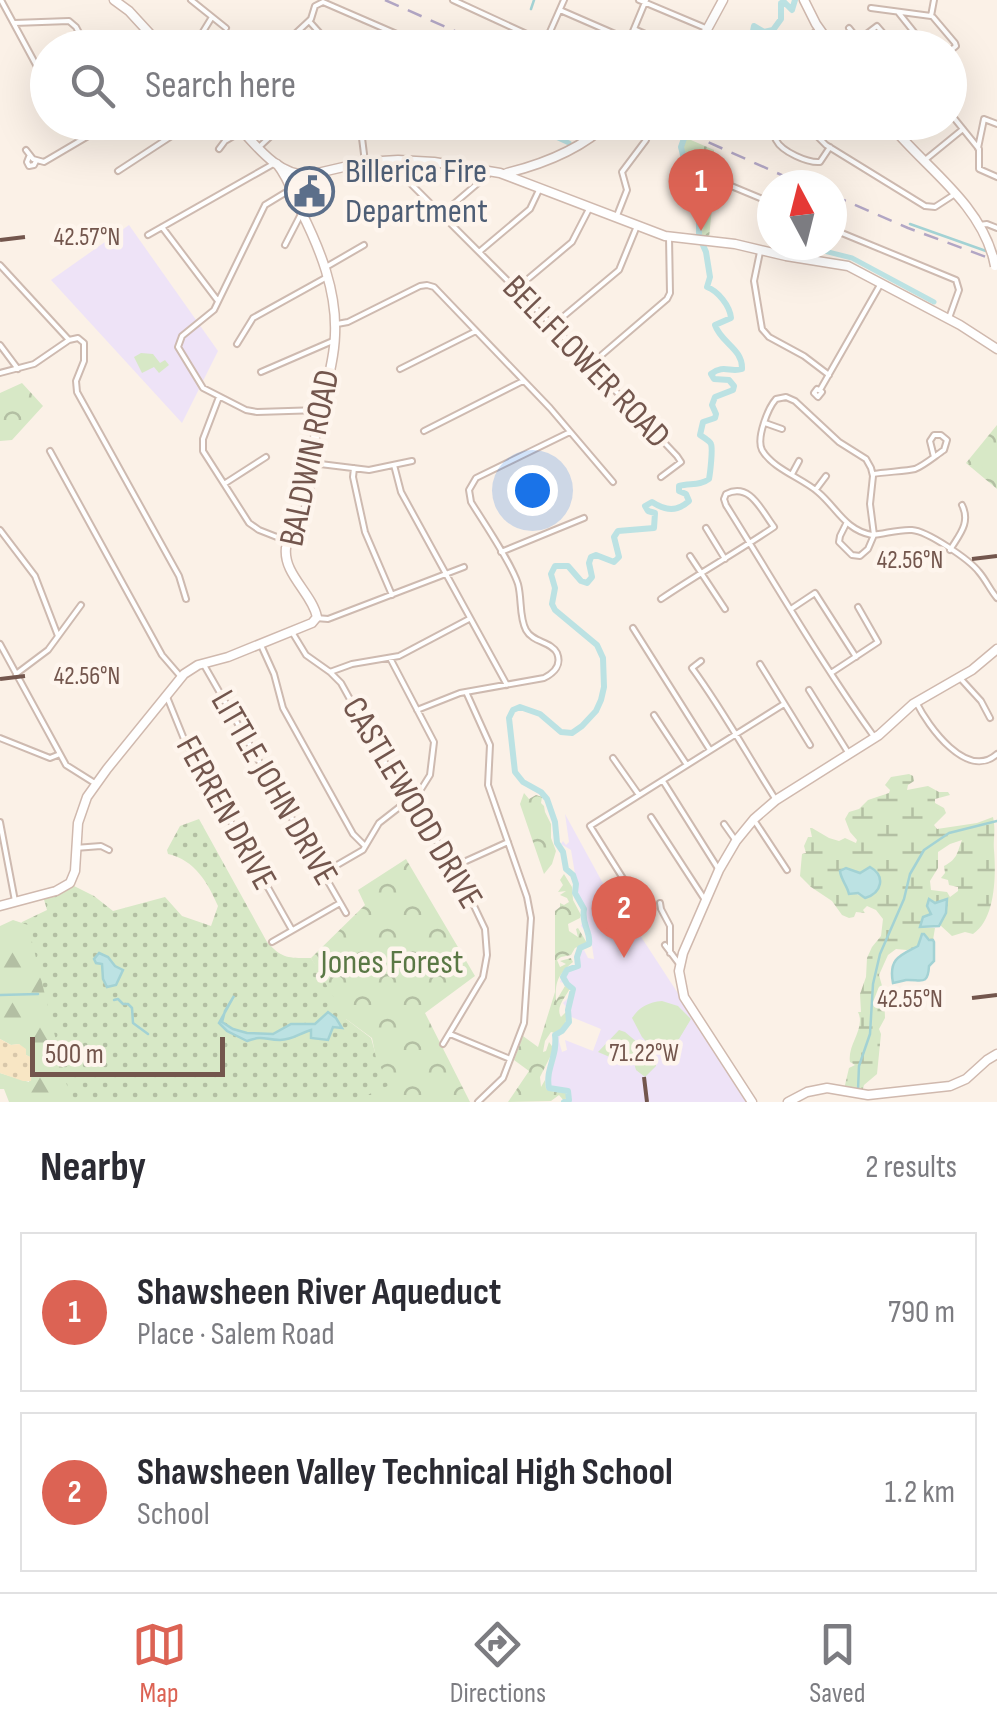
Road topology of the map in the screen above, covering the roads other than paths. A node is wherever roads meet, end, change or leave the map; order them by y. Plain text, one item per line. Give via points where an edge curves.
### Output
1 (2, 0) edge
2 (114, 0) edge
3 (191, 0) edge
4 (453, 0) edge
5 (564, 0) edge
6 (804, 0) edge
7 (934, 0) edge
8 (643, 1) edge
9 (719, 1) edge
10 (872, 8) dead end
11 (560, 10) junction
12 (898, 12) junction
13 (931, 16) junction
14 (212, 17) junction
15 (309, 21) junction
16 (14, 23) junction
17 (226, 28) dead end
18 (634, 29) edge
19 (708, 29) joint
20 (820, 29) edge
21 (78, 30) edge
22 (145, 30) edge
23 (204, 30) edge
24 (299, 30) edge
25 (316, 30) edge
26 (388, 30) edge
27 (519, 30) edge
28 (551, 30) edge
29 (607, 30) edge
30 (913, 30) edge
31 (943, 30) edge
32 (30, 53) edge
33 (997, 124) edge
34 (967, 134) edge
35 (81, 140) edge
36 (165, 140) edge
37 (227, 140) edge
38 (251, 140) edge
39 (266, 140) edge
40 (362, 140) edge
41 (587, 140) edge
42 (646, 140) edge
43 (777, 140) edge
44 (820, 140) edge
45 (906, 140) edge
46 (950, 140) edge
47 (258, 148) junction
48 (830, 148) junction
49 (978, 148) junction
50 (26, 150) dead end
51 (219, 150) dead end
52 (387, 160) junction
53 (925, 160) junction
54 (365, 162) junction
55 (276, 164) junction
56 (118, 171) dead end
57 (492, 172) junction
58 (502, 174) junction
59 (306, 176) junction
60 (997, 177) edge
61 (724, 183) dead end
62 (540, 188) junction
63 (294, 190) junction
64 (956, 194) junction
65 (757, 197) edge
66 (589, 207) junction
67 (302, 212) junction
68 (442, 214) junction
69 (616, 218) junction
70 (979, 225) junction
71 (637, 226) junction
72 (162, 227) junction
73 (997, 228) edge
74 (148, 235) dead end
75 (847, 236) edge
76 (669, 237) junction
77 (284, 245) dead end
78 (364, 245) dead end
79 (757, 249) edge
80 (479, 252) junction
81 (758, 260) edge
82 (814, 260) edge
83 (0, 265) edge
84 (995, 265) edge
85 (327, 272) junction
86 (882, 282) junction
87 (516, 289) junction
88 (218, 301) junction
89 (949, 319) junction
90 (335, 324) junction
91 (552, 326) junction
92 (476, 331) junction
93 (69, 340) junction
94 (335, 340) junction
95 (237, 344) dead end
96 (0, 345) edge
97 (997, 349) edge
98 (590, 364) junction
99 (18, 369) junction
100 (400, 369) dead end
101 (261, 372) dead end
102 (0, 373) edge
103 (829, 375) junction
104 (524, 381) junction
105 (820, 390) dead end
106 (220, 396) junction
107 (320, 410) junction
108 (765, 422) junction
109 (782, 428) dead end
110 (424, 431) dead end
111 (570, 432) junction
112 (50, 451) dead end
113 (266, 457) dead end
114 (934, 457) junction
115 (412, 461) dead end
116 (800, 462) dead end
117 (312, 463) junction
118 (394, 465) junction
119 (354, 468) junction
120 (792, 474) junction
121 (873, 474) junction
122 (826, 476) dead end
123 (661, 477) dead end
124 (612, 482) dead end
125 (224, 484) junction
126 (815, 489) junction
127 (962, 505) dead end
128 (584, 518) dead end
129 (846, 524) junction
130 (706, 528) dead end
131 (0, 530) edge
132 (874, 534) junction
133 (287, 541) junction
134 (750, 543) junction
135 (950, 550) junction
136 (500, 552) junction
137 (690, 556) dead end
138 (725, 559) junction
139 (464, 568) dead end
140 (446, 574) junction
141 (702, 574) junction
142 (392, 595) junction
143 (997, 598) edge
144 (661, 599) dead end
145 (186, 600) dead end
146 (81, 606) dead end
147 (858, 607) dead end
148 (790, 608) junction
149 (725, 609) dead end
150 (316, 618) junction
151 (470, 618) junction
152 (633, 628) dead end
153 (292, 631) junction
154 (58, 636) junction
155 (0, 644) edge
156 (260, 644) junction
157 (997, 649) edge
158 (390, 658) junction
159 (856, 658) junction
160 (701, 661) dead end
161 (204, 664) junction
162 (760, 664) dead end
163 (330, 672) junction
164 (831, 673) junction
165 (16, 674) junction
166 (181, 677) junction
167 (960, 678) junction
168 (507, 685) junction
169 (809, 690) dead end
170 (467, 692) junction
171 (166, 694) junction
172 (916, 702) junction
173 (784, 704) junction
174 (417, 710) junction
175 (654, 714) dead end
176 (990, 718) dead end
177 (734, 735) junction
178 (878, 735) junction
179 (0, 738) edge
180 (810, 745) dead end
181 (710, 750) junction
182 (60, 754) junction
183 (849, 754) junction
184 (997, 754) edge
185 (614, 758) dead end
186 (687, 764) junction
187 (662, 780) junction
188 (96, 784) junction
189 (638, 795) junction
190 (776, 800) junction
191 (406, 802) junction
192 (651, 818) dead end
193 (754, 819) junction
194 (0, 822) edge
195 (724, 824) dead end
196 (736, 841) junction
197 (508, 842) junction
198 (365, 846) junction
199 (75, 848) junction
200 (110, 850) dead end
201 (455, 866) junction
202 (719, 870) junction
203 (788, 870) dead end
204 (323, 873) junction
205 (624, 880) dead end
206 (705, 900) junction
207 (15, 902) junction
208 (340, 903) junction
209 (660, 903) dead end
210 (0, 906) edge
211 (346, 912) dead end
212 (292, 930) junction
213 (272, 942) dead end
214 (665, 946) dead end
215 (670, 953) junction
216 (680, 965) junction
217 (450, 1034) junction
218 (443, 1044) dead end
219 (997, 1054) edge
220 (511, 1059) junction
221 (478, 1102) edge
222 (752, 1102) edge
223 (788, 1102) edge

1 - 16 street
2 - 22 street
3 - 14 street
4 - 27 street
5 - 11 street
6 - 20 street
7 - 13 street
8 - 18 street
8 - 19 street
9 - 19 street
10 - 12 street
11 - 28 street
11 - 29 street
12 - 13 street
12 - 30 street
13 - 31 street
14 - 17 street
14 - 23 street
15 - 24 street
15 - 25 street
15 - 26 street via 314,6 325,2
16 - 21 street via 67,21
16 - 32 street
33 - 49 street via 984,119
34 - 49 street
35 - 50 street via 44,162
36 - 56 street
37 - 51 street
38 - 47 street
39 - 47 street
40 - 54 street
41 - 58 street
42 - 69 street via 624,168 626,190
43 - 48 street via 813,163
44 - 48 street
45 - 53 street
46 - 53 street
47 - 55 street
48 - 64 street via 928,207
49 - 60 street via 979,169
52 - 54 street
52 - 57 street
52 - 68 street, BELLFLOWER ROAD
53 - 64 street
54 - 59 street
55 - 59 street
55 - 63 street, BALDWIN ROAD
55 - 72 street
57 - 58 street
57 - 68 street
58 - 62 street
59 - 63 street
61 - 65 street
62 - 66 street
62 - 80 street via 530,209
63 - 67 street, BALDWIN ROAD
63 - 88 street via 264,207
64 - 70 street
66 - 69 street
66 - 87 street via 572,242
67 - 77 street
67 - 85 street, BALDWIN ROAD
68 - 80 street, BELLFLOWER ROAD
69 - 71 street
70 - 73 street
70 - 84 street
71 - 76 street
71 - 91 street via 619,270
72 - 74 street
72 - 88 street
75 - 89 street via 956,280
76 - 79 street
76 - 98 street via 667,300
78 - 85 street
80 - 87 street, BELLFLOWER ROAD
81 - 103 street via 754,281 763,330
82 - 86 street
83 - 93 street
85 - 90 street, BALDWIN ROAD
85 - 95 street via 251,319
86 - 89 street
86 - 103 street
87 - 91 street, BELLFLOWER ROAD
88 - 106 street via 181,338 178,350 202,387
89 - 97 street
90 - 92 street via 427,285
90 - 94 street, BALDWIN ROAD
91 - 98 street, BELLFLOWER ROAD
92 - 100 street
92 - 104 street
93 - 99 street
93 - 145 street via 84,343 77,392
94 - 101 street
94 - 107 street, BALDWIN ROAD
96 - 99 street
98 - 123 street, BELLFLOWER ROAD via 681,462
99 - 102 street
103 - 105 street
104 - 110 street
104 - 111 street
106 - 107 street via 254,412
106 - 125 street via 202,446
107 - 117 street, BALDWIN ROAD
108 - 109 street
108 - 120 street via 761,448
108 - 121 street via 774,400 793,399 866,459
111 - 124 street
111 - 136 street via 470,485 470,499
112 - 166 street via 162,655
113 - 125 street
114 - 114 street via 947,446 941,435 930,441
114 - 121 street via 914,469
115 - 118 street
116 - 120 street
117 - 119 street
117 - 133 street, BALDWIN ROAD via 304,517
118 - 119 street
118 - 140 street via 400,492
119 - 142 street via 366,532
120 - 126 street
121 - 132 street
122 - 126 street
125 - 133 street via 249,522
126 - 129 street
127 - 135 street via 966,523
128 - 136 street
129 - 132 street
129 - 132 street via 839,541 854,556 866,551
130 - 138 street
131 - 154 street via 35,576
132 - 135 street via 916,530
133 - 150 street, BALDWIN ROAD via 287,560
134 - 134 street via 726,505 724,496 732,491 754,500 774,528
134 - 138 street
134 - 148 street
135 - 143 street via 976,569
136 - 168 street via 518,584 527,631 554,648 558,661 548,677
137 - 141 street
138 - 141 street
139 - 140 street
140 - 142 street
140 - 151 street
141 - 144 street
141 - 149 street
142 - 150 street
146 - 154 street
147 - 159 street via 878,642
148 - 159 street via 815,593
148 - 164 street
150 - 153 street
151 - 158 street
151 - 168 street
152 - 181 street
153 - 156 street
153 - 163 street, CASTLEWOOD DRIVE via 306,655
154 - 165 street
155 - 165 street
156 - 161 street
156 - 198 street via 283,708
157 - 167 street
158 - 163 street
158 - 174 street
159 - 164 street
160 - 177 street via 692,668
161 - 166 street
161 - 204 street, LITTLE JOHN DRIVE
162 - 173 street
163 - 191 street, CASTLEWOOD DRIVE
164 - 178 street
165 - 182 street
166 - 171 street
167 - 172 street
167 - 176 street
168 - 170 street
169 - 183 street
170 - 174 street
170 - 197 street via 490,745 488,785
171 - 188 street
171 - 212 street, FERREN DRIVE
172 - 178 street
172 - 184 street via 934,731 963,757 982,762
173 - 177 street
173 - 180 street
174 - 191 street via 434,756 426,784
175 - 186 street
177 - 181 street
177 - 190 street
178 - 183 street
179 - 182 street via 50,758
181 - 186 street
182 - 188 street via 70,769
183 - 190 street
185 - 189 street
186 - 187 street
187 - 189 street
187 - 202 street
188 - 199 street via 81,810
189 - 205 street via 590,826
190 - 193 street
191 - 198 street via 379,823
191 - 201 street, CASTLEWOOD DRIVE
192 - 206 street
193 - 196 street
193 - 203 street
194 - 207 street
195 - 196 street
196 - 202 street
197 - 201 street
197 - 220 street via 530,918 526,1017
198 - 204 street
199 - 200 street
199 - 207 street via 70,884
201 - 217 street, CASTLEWOOD DRIVE via 485,929 487,954 483,977
202 - 206 street
204 - 208 street, LITTLE JOHN DRIVE
206 - 216 street
207 - 210 street
208 - 211 street, LITTLE JOHN DRIVE
208 - 212 street
209 - 215 street via 670,926
212 - 213 street
214 - 215 street
215 - 216 street
216 - 222 street via 686,1002
217 - 218 street, CASTLEWOOD DRIVE
217 - 220 street
219 - 223 street via 953,1086 868,1095 831,1088
220 - 221 street via 504,1078

